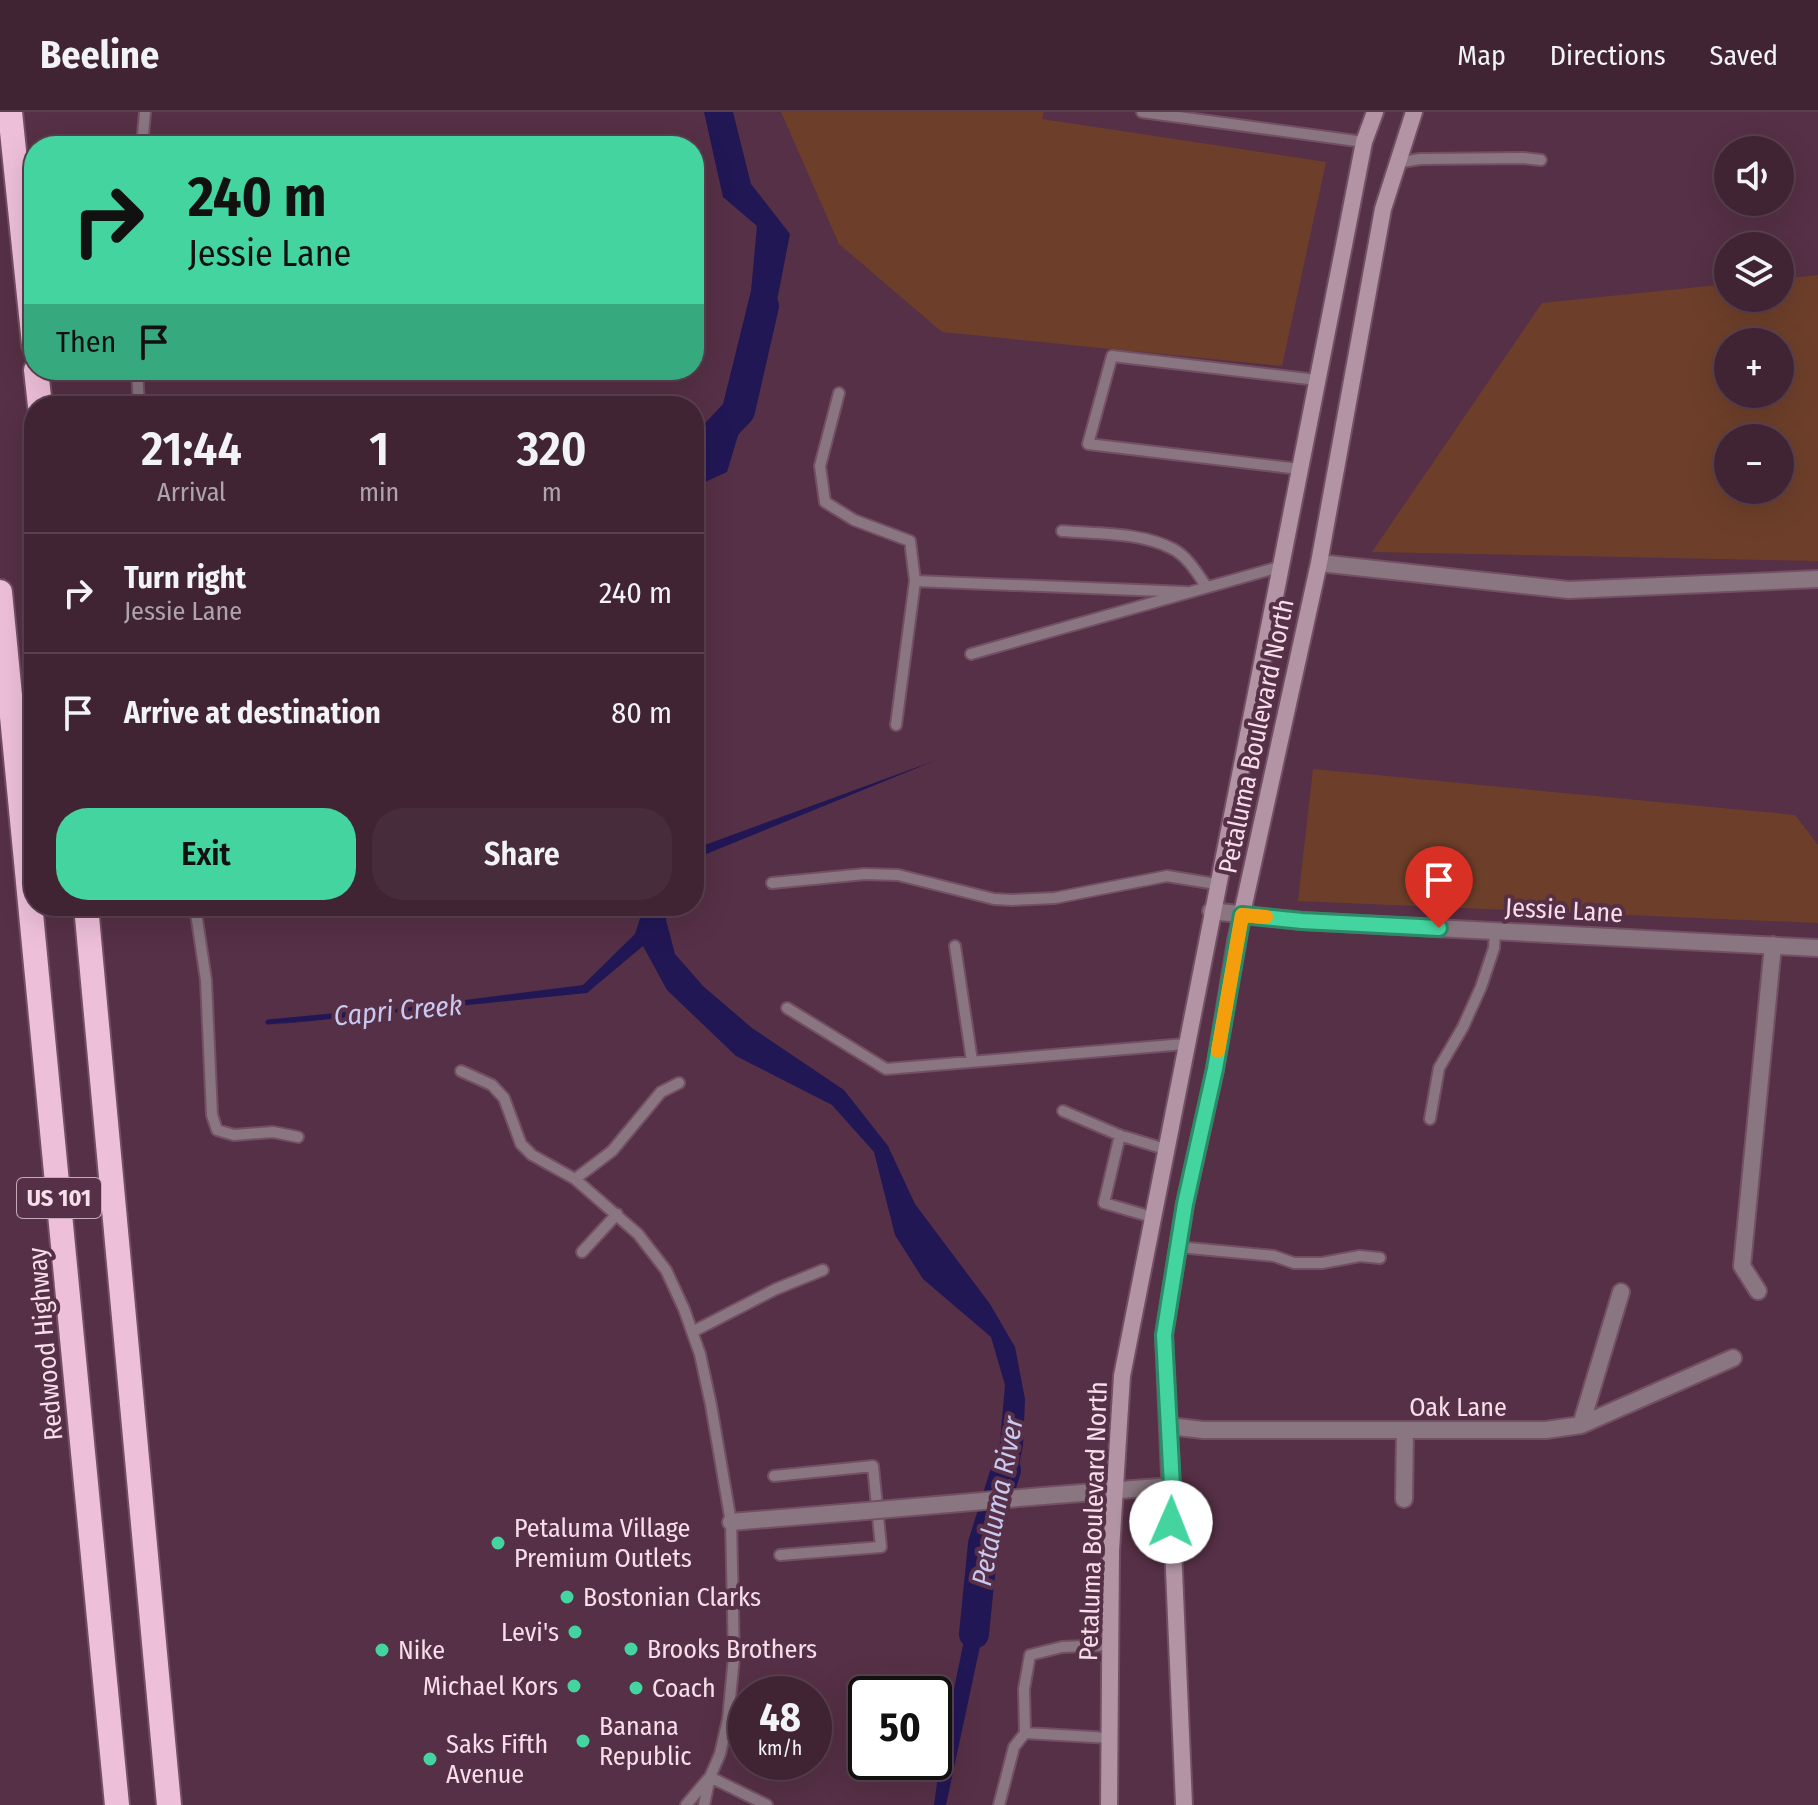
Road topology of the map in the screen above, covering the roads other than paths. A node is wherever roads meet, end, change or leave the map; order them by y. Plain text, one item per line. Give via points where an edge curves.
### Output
1 (10, 112) edge
2 (145, 112) edge
3 (1142, 112) edge
4 (1375, 112) edge
5 (1414, 112) edge
6 (143, 136) edge
7 (1364, 142) junction
8 (1541, 160) dead end
9 (1396, 163) junction
10 (24, 235) edge
11 (1317, 380) junction
12 (839, 393) dead end
13 (1299, 469) junction
14 (1062, 531) dead end
15 (1319, 563) junction
16 (1279, 567) junction
17 (1818, 579) edge
18 (915, 581) junction
19 (1206, 586) junction
20 (0, 592) edge
21 (1186, 592) junction
22 (971, 654) dead end
23 (896, 725) dead end
24 (24, 841) edge
25 (772, 883) dead end
26 (1216, 884) junction
27 (1211, 911) junction
28 (1242, 915) junction
29 (31, 916) edge
30 (87, 916) edge
31 (196, 916) edge
32 (1495, 931) junction
33 (1773, 945) junction
34 (955, 946) dead end
35 (1818, 948) edge
36 (787, 1008) dead end
37 (1185, 1044) junction
38 (972, 1061) junction
39 (461, 1071) dead end
40 (679, 1083) dead end
41 (1063, 1111) dead end
42 (1430, 1119) dead end
43 (1120, 1135) junction
44 (298, 1137) dead end
45 (1165, 1149) junction
46 (575, 1179) junction
47 (617, 1214) junction
48 (1152, 1217) junction
49 (1178, 1247) junction
50 (582, 1252) dead end
51 (1380, 1258) dead end
52 (823, 1270) dead end
53 (1758, 1291) dead end
54 (1621, 1292) dead end
55 (692, 1332) junction
56 (1733, 1358) dead end
57 (1581, 1425) junction
58 (1169, 1426) junction
59 (1405, 1431) junction
60 (774, 1476) dead end
61 (1172, 1486) junction
62 (1113, 1491) junction
63 (1404, 1499) dead end
64 (731, 1522) junction
65 (780, 1555) dead end
66 (1112, 1645) junction
67 (1025, 1733) junction
68 (1110, 1738) junction
69 (710, 1777) junction
70 (117, 1805) edge
71 (169, 1805) edge
72 (686, 1805) edge
73 (704, 1805) edge
74 (767, 1805) edge
75 (999, 1805) edge
76 (1109, 1805) edge
77 (1184, 1805) edge

1 - 10 highway
2 - 6 lane
3 - 7 lane
4 - 7 main road, Petaluma Boulevard North
5 - 9 main road, Petaluma Boulevard North
7 - 11 main road, Petaluma Boulevard North
8 - 9 lane
9 - 15 main road, Petaluma Boulevard North via 1383,209
11 - 13 main road, Petaluma Boulevard North
11 - 13 lane via 1112,356 1088,444
12 - 18 lane via 820,466 825,502 854,520 910,541
13 - 16 main road, Petaluma Boulevard North
14 - 19 lane via 1133,537 1174,549
15 - 17 street via 1569,590
15 - 28 main road, Petaluma Boulevard North
16 - 19 lane
16 - 26 main road, Petaluma Boulevard North
18 - 21 lane
18 - 23 lane
19 - 21 lane
20 - 24 highway, Redwood Highway / US 101
21 - 22 lane
25 - 26 lane via 898,875 1012,900 1055,898 1167,876
26 - 27 main road, Petaluma Boulevard North
27 - 28 street, Jessie Lane
27 - 37 main road, Petaluma Boulevard North
28 - 32 street, Jessie Lane
28 - 49 main road, Petaluma Boulevard North
29 - 70 highway, Redwood Highway / US 101
30 - 71 highway, US 101
31 - 44 lane via 217,1130
32 - 33 street, Jessie Lane
32 - 42 lane via 1481,987 1439,1068
33 - 35 street, Jessie Lane
33 - 53 street via 1742,1266
34 - 38 lane
36 - 38 lane via 886,1069
37 - 38 lane
37 - 45 main road, Petaluma Boulevard North
39 - 46 lane via 492,1085 504,1098 521,1144 532,1155
40 - 46 lane via 661,1092 612,1151
41 - 43 lane
43 - 45 lane
43 - 48 lane via 1104,1203
45 - 48 main road, Petaluma Boulevard North
46 - 47 lane
47 - 50 lane
47 - 55 lane via 666,1270
48 - 62 main road, Petaluma Boulevard North via 1122,1376
49 - 51 lane via 1274,1256 1294,1263
49 - 58 main road, Petaluma Boulevard North via 1164,1335
52 - 55 lane
54 - 57 street
55 - 64 lane
56 - 57 street, Oak Lane
57 - 59 street, Oak Lane
58 - 59 street, Oak Lane
58 - 61 main road, Petaluma Boulevard North
59 - 63 street
60 - 65 lane via 873,1466 881,1547
61 - 62 street
61 - 77 main road, Petaluma Boulevard North
62 - 64 street, bridge
62 - 66 main road, Petaluma Boulevard North
64 - 69 lane via 734,1657 728,1719
66 - 67 lane via 1062,1647 1030,1655
66 - 68 main road, Petaluma Boulevard North
67 - 68 lane
67 - 75 lane via 1014,1747
68 - 76 main road, Petaluma Boulevard North
69 - 72 lane
69 - 73 lane
69 - 74 lane

